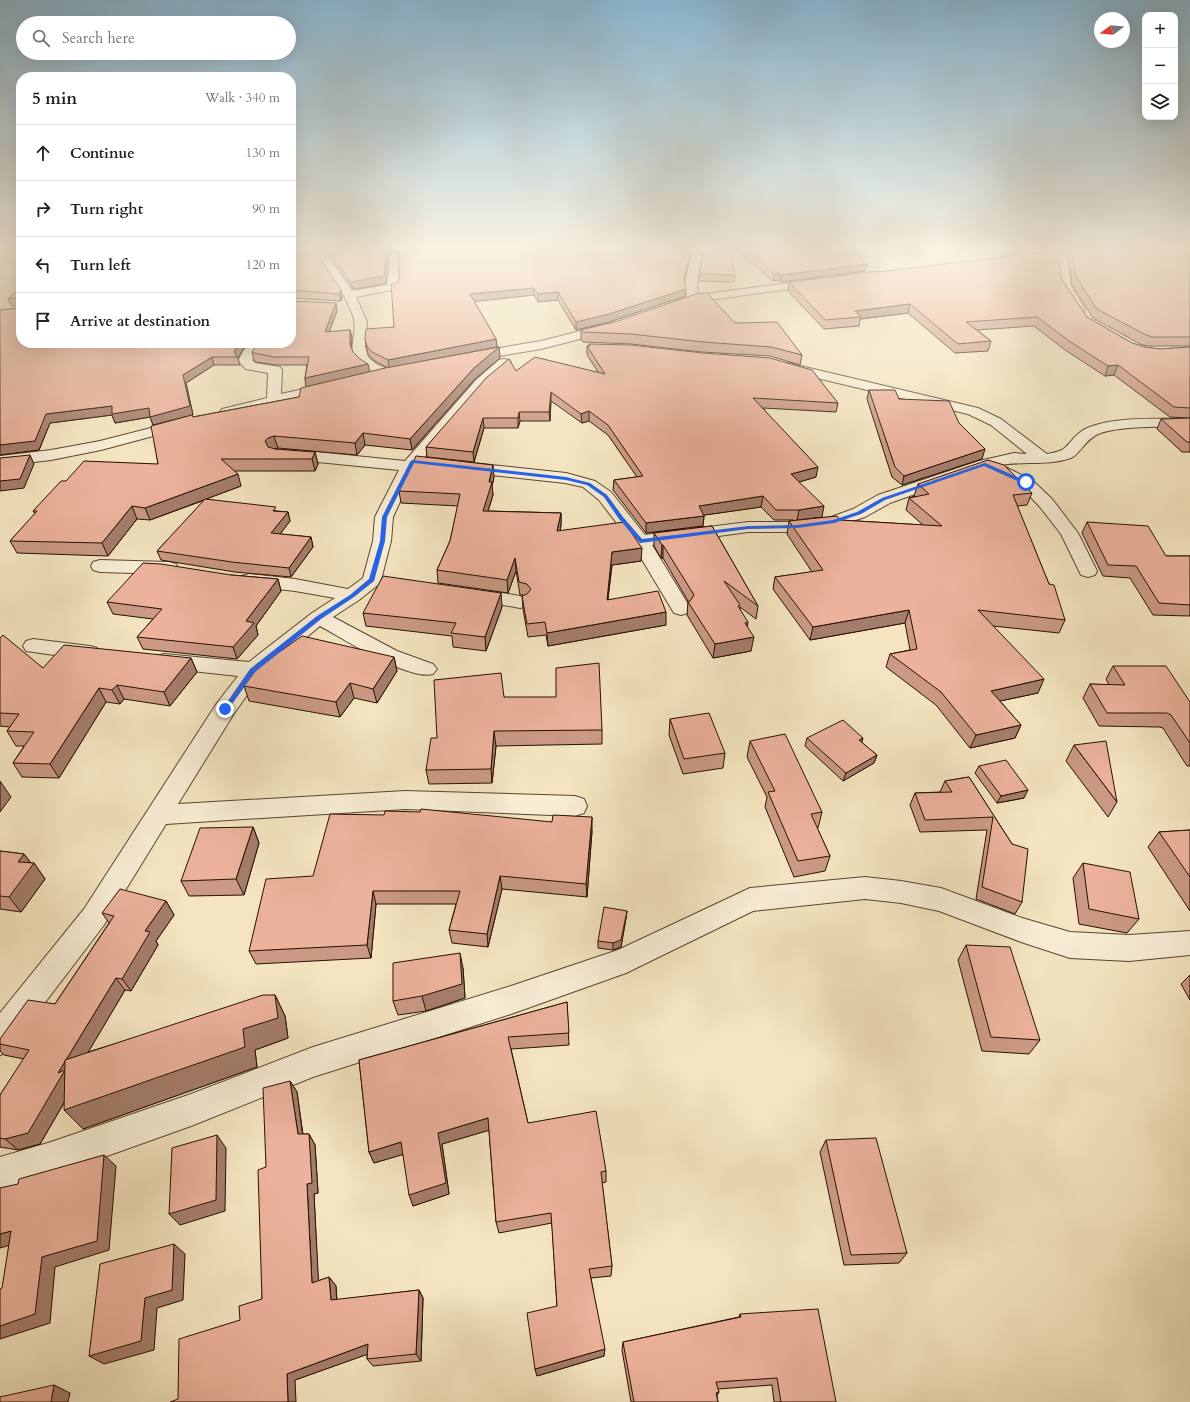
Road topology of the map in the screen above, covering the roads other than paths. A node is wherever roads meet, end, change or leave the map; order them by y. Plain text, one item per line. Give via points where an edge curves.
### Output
1 (358, 313) edge
2 (1082, 313) edge
3 (1088, 322) edge
4 (621, 324) edge
5 (531, 347) junction
6 (254, 348) edge
7 (582, 349) dead end
8 (457, 359) edge
9 (777, 364) edge
10 (403, 371) edge
11 (387, 374) junction
12 (364, 379) edge
13 (342, 384) edge
14 (274, 400) junction
15 (212, 416) edge
16 (197, 420) edge
17 (1190, 423) edge
18 (278, 454) edge
19 (1044, 459) junction
20 (0, 461) edge
21 (417, 464) junction
22 (985, 464) junction
23 (451, 466) edge
24 (640, 541) junction
25 (100, 566) dead end
26 (1088, 570) dead end
27 (189, 572) edge
28 (235, 579) edge
29 (458, 592) edge
30 (352, 596) junction
31 (520, 602) dead end
32 (681, 609) dead end
33 (319, 618) junction
34 (33, 646) dead end
35 (112, 655) edge
36 (143, 658) edge
37 (426, 669) dead end
38 (252, 670) junction
39 (575, 806) dead end
40 (159, 815) junction
41 (1190, 943) edge
42 (0, 1040) edge
43 (0, 1174) edge

1 - 11 street via 362,322 359,355 364,362
2 - 3 street
4 - 5 street
5 - 7 street
5 - 8 street
5 - 21 street via 482,383
6 - 14 street via 244,361 251,366 275,370
9 - 19 street via 972,411 996,422
10 - 11 street
11 - 12 street
13 - 14 street
14 - 15 street
16 - 20 street via 101,445 51,455
17 - 19 street via 1145,423 1108,427 1082,436 1067,454
18 - 21 street
19 - 22 street via 1014,458
21 - 30 street via 384,517 380,581
22 - 24 street via 884,499 859,513 834,522 797,527 748,527
22 - 26 street via 1026,482 1069,533
23 - 24 street via 566,478 589,484 605,496
24 - 32 street
25 - 27 street via 166,568
28 - 30 street via 295,585
29 - 31 street
30 - 33 street
33 - 37 street via 390,656
33 - 38 street
34 - 35 street
36 - 38 street
38 - 40 street
39 - 40 street via 405,800
40 - 42 street via 94,917
41 - 43 street via 1129,948 1070,945 941,900 865,888 750,900 626,960 511,1000 313,1062 191,1110

